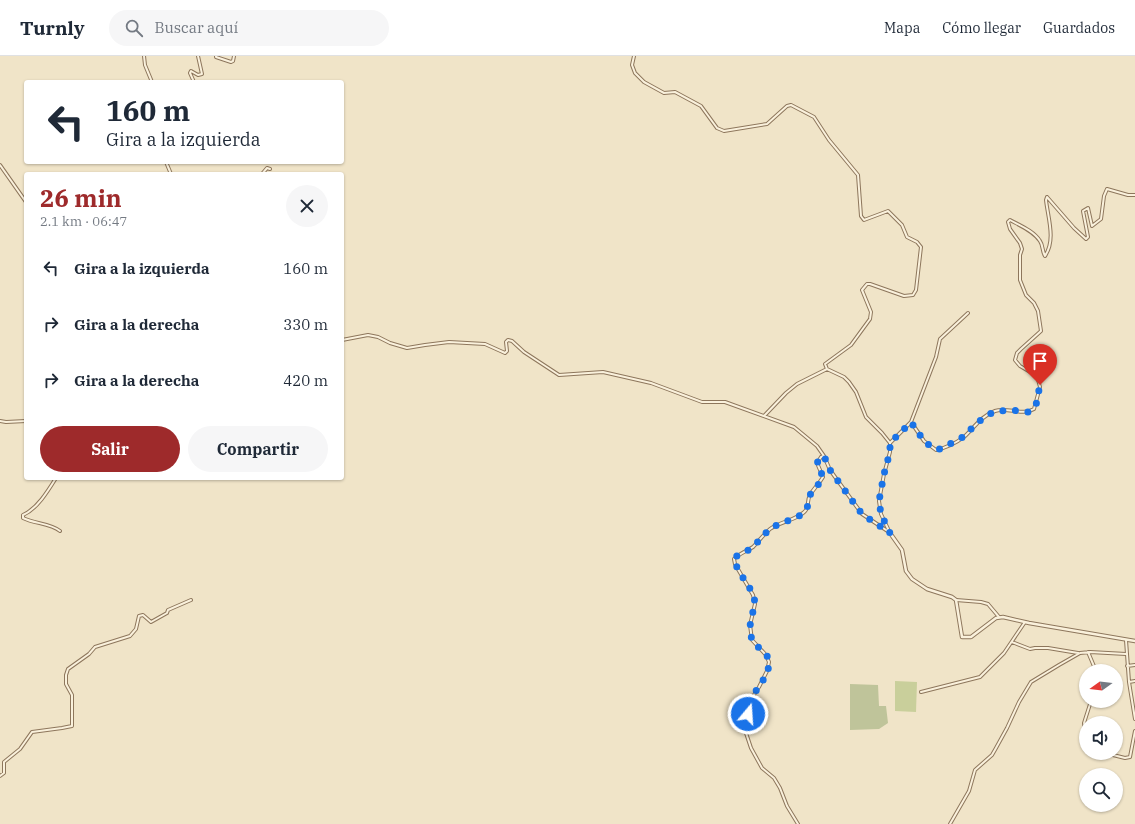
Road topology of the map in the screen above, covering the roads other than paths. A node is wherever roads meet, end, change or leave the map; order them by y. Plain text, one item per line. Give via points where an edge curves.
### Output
1 (144, 56) edge
2 (198, 56) edge
3 (216, 56) edge
4 (234, 56) edge
5 (634, 56) edge
6 (151, 80) edge
7 (193, 80) edge
8 (0, 165) edge
9 (270, 169) dead end
10 (264, 172) edge
11 (1135, 195) edge
12 (24, 199) edge
13 (968, 313) dead end
14 (344, 340) edge
15 (827, 369) junction
16 (764, 416) junction
17 (0, 421) edge
18 (24, 421) edge
19 (911, 422) junction
20 (890, 443) junction
21 (824, 456) junction
22 (54, 480) edge
23 (60, 531) dead end
24 (890, 533) junction
25 (191, 600) dead end
26 (956, 600) junction
27 (1000, 617) junction
28 (1025, 622) junction
29 (1126, 640) junction
30 (1135, 641) edge
31 (1012, 642) junction
32 (1088, 652) junction
33 (1080, 654) junction
34 (1126, 654) junction
35 (1093, 664) edge
36 (1135, 665) edge
37 (1128, 666) junction
38 (1135, 681) edge
39 (1129, 682) junction
40 (922, 692) dead end
41 (1132, 694) junction
42 (1135, 694) edge
43 (1134, 710) edge
44 (1135, 719) edge
45 (1135, 731) edge
46 (1134, 736) edge
47 (1123, 758) edge
48 (0, 776) edge
49 (798, 824) edge
50 (950, 824) edge

1 - 6 street
2 - 7 street via 202,74 191,72
3 - 4 street via 231,62
5 - 15 street via 632,65 644,82 664,93 674,92 701,106 717,128 724,131 767,124 791,105 814,117 858,175 861,216 864,220 888,211 898,220 907,237 921,247 914,295 904,296 867,284 862,290 871,312 870,319 851,345 825,364
8 - 12 street
9 - 10 street via 267,168
11 - 19 street via 1128,196 1107,189 1101,219 1092,226 1088,208 1083,211 1088,237 1086,239 1047,197 1051,240 1050,249 1045,256 1040,241 1032,233 1010,220 1008,222 1022,249 1020,280 1026,295 1038,311 1040,320 1041,331 1017,353 1015,360 1037,376 1040,387 1034,409 1028,412 993,412 963,437 936,450 924,441
13 - 19 street via 940,340
14 - 16 street via 368,335 407,348 449,342 485,344 505,353 508,340 559,375 603,372 651,383 702,402 725,402
15 - 16 street via 786,392
15 - 20 street via 849,382 866,417
16 - 21 street via 794,427 817,446
17 - 18 street
19 - 20 street
20 - 24 street via 879,501 881,514
21 - 24 street via 830,470 862,514
21 - 49 street via 817,463 823,477 810,494 806,510 770,529 748,550 734,558 755,604 750,625 752,640 769,662 750,701 746,733 762,768 774,778
22 - 23 street via 35,505 23,515 24,518 54,526
24 - 26 street via 902,550 906,571 912,579 927,589
25 - 48 street via 168,610 167,614 151,622 143,615 138,616 136,629 130,636 94,647 68,669 66,684 72,695 72,726 32,732 20,749 4,762 4,773
26 - 27 street via 988,604
26 - 27 street via 962,637 971,637
27 - 28 street
28 - 29 street
28 - 31 street
29 - 30 street
29 - 34 street
31 - 33 street via 1030,649 1048,648
31 - 40 street via 980,678
32 - 33 street
32 - 34 street
32 - 35 street
33 - 50 street via 1050,670 1028,687 992,755 975,770 968,791
34 - 37 street
36 - 37 street
37 - 39 street
38 - 39 street
39 - 41 street
41 - 42 street
41 - 43 street
43 - 44 street
45 - 46 street
46 - 47 street via 1130,757

